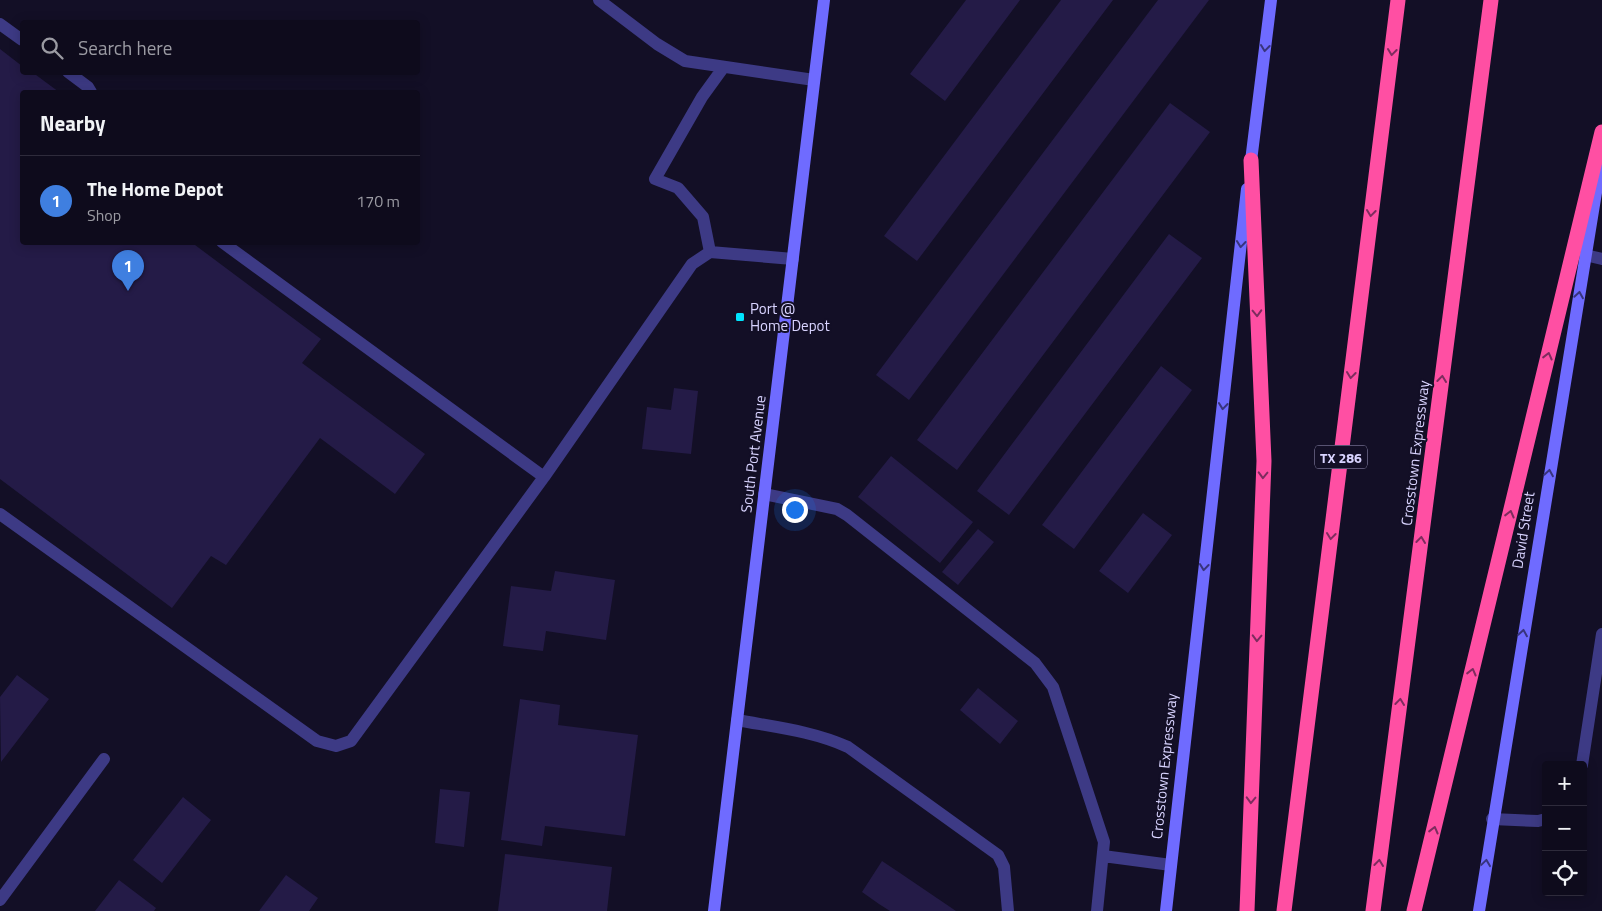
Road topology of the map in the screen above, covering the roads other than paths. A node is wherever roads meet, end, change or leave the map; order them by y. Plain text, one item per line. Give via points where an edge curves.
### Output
1 (599, 0) edge
2 (824, 0) edge
3 (1271, 0) edge
4 (1491, 0) edge
5 (1398, 2) edge
6 (0, 24) edge
7 (20, 39) edge
8 (723, 68) junction
9 (72, 75) edge
10 (814, 80) junction
11 (90, 90) edge
12 (1602, 132) edge
13 (1602, 155) edge
14 (1251, 160) junction
15 (226, 245) edge
16 (710, 252) junction
17 (1586, 255) junction
18 (793, 259) junction
19 (1602, 259) edge
20 (544, 477) junction
21 (764, 494) junction
22 (0, 514) edge
23 (1602, 634) edge
24 (737, 720) junction
25 (104, 759) dead end
26 (1583, 761) edge
27 (1492, 819) junction
28 (1542, 820) edge
29 (1103, 856) junction
30 (1171, 865) junction
31 (0, 900) edge
32 (714, 911) edge
33 (1008, 911) edge
34 (1098, 911) edge
35 (1166, 911) edge
36 (1247, 911) edge
37 (1284, 911) edge
38 (1373, 911) edge
39 (1414, 911) edge
40 (1478, 911) edge

1 - 8 street via 685,61
2 - 10 main road, South Port Avenue
3 -> 14 main road, Crosstown Expressway
38 -> 4 highway, Crosstown Expressway
5 -> 37 highway, TX 286
6 - 7 street
8 - 10 street
8 - 16 street via 655,179 678,188 703,217
9 - 11 street
10 - 18 main road, South Port Avenue
39 -> 12 highway
13 - 17 main road, David Street
14 -> 30 main road, Crosstown Expressway
14 -> 36 highway via 1264,461
15 - 20 street
16 - 18 street
16 - 20 street via 692,264
17 - 19 street
27 -> 17 main road, David Street
18 - 21 main road, South Port Avenue
20 - 22 street via 351,741 336,746 317,741
21 - 24 main road, South Port Avenue
21 - 29 street via 837,509 847,515 1035,663 1053,686 1104,842
23 - 26 street
24 - 32 main road, South Port Avenue
24 - 33 street via 824,738 848,747 998,855 1004,867
25 - 31 street
27 - 28 street
40 -> 27 main road, David Street
29 - 30 street
29 - 34 street
30 - 35 main road, Crosstown Expressway

